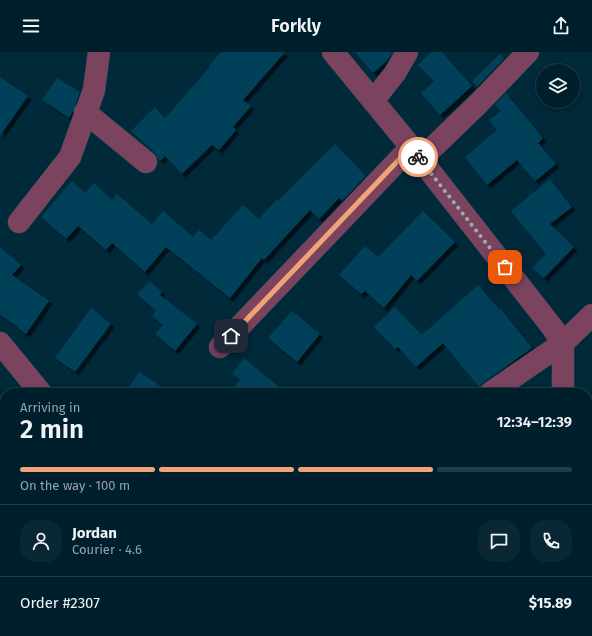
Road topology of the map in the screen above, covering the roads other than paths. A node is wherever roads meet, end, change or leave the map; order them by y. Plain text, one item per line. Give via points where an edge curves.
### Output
1 (99, 52) edge
2 (333, 52) edge
3 (407, 52) edge
4 (528, 52) edge
5 (373, 101) junction
6 (85, 112) junction
7 (416, 154) junction
8 (146, 162) dead end
9 (19, 222) dead end
10 (592, 314) edge
11 (0, 343) edge
12 (563, 343) junction
13 (220, 347) dead end
14 (37, 388) edge
15 (497, 388) edge
16 (563, 388) edge

1 - 6 street via 94,90
2 - 5 street
3 - 5 street via 395,73
4 - 7 street via 479,103
5 - 7 street
6 - 8 street
6 - 9 street via 70,157
7 - 12 street
7 - 13 street
10 - 12 street
11 - 14 street
12 - 15 street
12 - 16 street

